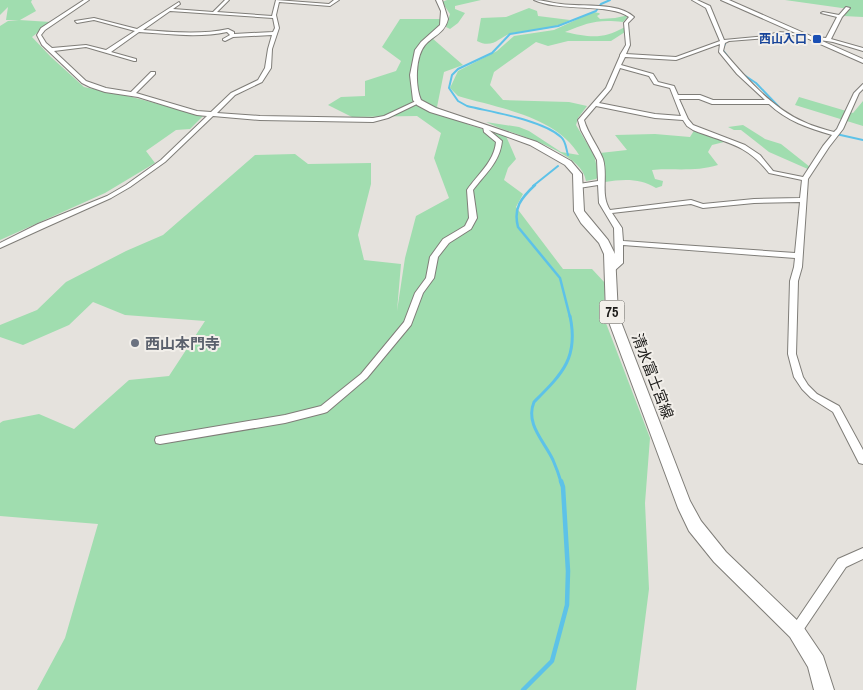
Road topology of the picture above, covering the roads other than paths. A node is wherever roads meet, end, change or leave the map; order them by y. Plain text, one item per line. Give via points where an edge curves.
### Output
1 (87, 0) edge
2 (227, 0) edge
3 (277, 0) edge
4 (337, 0) edge
5 (439, 0) edge
6 (536, 0) edge
7 (579, 0) edge
8 (694, 0) edge
9 (724, 0) edge
10 (179, 3) dead end
11 (569, 7) junction
12 (592, 8) joint
13 (848, 8) dead end
14 (601, 9) joint
15 (171, 10) junction
16 (215, 12) junction
17 (823, 13) dead end
18 (840, 16) junction
19 (274, 17) junction
20 (77, 22) dead end
21 (139, 31) junction
22 (276, 32) junction
23 (232, 36) junction
24 (805, 36) junction
25 (225, 40) dead end
26 (725, 40) junction
27 (828, 40) junction
28 (51, 50) junction
29 (863, 50) edge
30 (107, 52) junction
31 (622, 55) junction
32 (134, 60) dead end
33 (863, 61) edge
34 (618, 66) junction
35 (154, 72) dead end
36 (863, 86) edge
37 (132, 94) junction
38 (676, 97) junction
39 (418, 102) junction
40 (771, 102) junction
41 (595, 104) junction
42 (210, 114) junction
43 (684, 118) junction
44 (485, 127) junction
45 (837, 134) junction
46 (805, 179) junction
47 (601, 183) junction
48 (579, 186) junction
49 (803, 200) junction
50 (607, 212) junction
51 (620, 244) junction
52 (0, 246) edge
53 (799, 256) junction
54 (610, 270) junction
55 (160, 440) dead end
56 (863, 460) edge
57 (863, 553) edge
58 (796, 631) junction
59 (824, 690) edge

1 - 28 street via 43,29 39,35
2 - 16 street
3 - 4 street via 330,5
3 - 19 street
5 - 39 main road via 445,22 416,54 414,95
6 - 11 street
7 - 11 street
8 - 26 street via 708,7
9 - 24 main road
10 - 15 street
11 - 12 street
12 - 14 street
13 - 18 street
14 - 31 street via 632,15 626,23 628,45
15 - 16 street
15 - 21 street
16 - 19 street via 243,17
17 - 18 street
18 - 27 street
19 - 22 street via 278,25
20 - 21 street via 94,19
21 - 23 street via 215,33 228,30
21 - 30 street
22 - 23 street
22 - 42 street via 263,78 232,94
23 - 25 street
24 - 26 street via 778,33 767,38
24 - 27 street
24 - 33 main road
26 - 31 street via 676,59
26 - 40 street via 721,51 734,68
27 - 29 street
28 - 30 street via 86,46
28 - 37 street via 84,82 104,90
30 - 32 street
31 - 34 street
34 - 38 street via 651,75 656,83 672,87
34 - 41 street via 608,89
35 - 37 street
36 - 45 street
37 - 42 street via 182,110
38 - 40 street via 700,97 712,102
38 - 43 street
39 - 42 street via 404,106 385,119 373,120
39 - 44 main road, 清水富士宮線 / 75
40 - 45 street via 794,119
41 - 43 street via 655,116
41 - 47 street via 581,120 600,160
42 - 52 street via 162,161 128,186
43 - 46 street via 690,126 746,146 764,161 771,172
44 - 48 main road, 清水富士宮線 / 75 via 531,142 560,158 572,166
44 - 55 street via 499,141 499,147 496,157 470,190 473,218 468,227 446,241 434,257 430,278 419,292 408,323 364,376 324,409
45 - 46 street
46 - 49 street
47 - 48 street
47 - 50 street via 602,203
48 - 54 main road, 清水富士宮線 / 75 via 577,203 580,212 604,241
49 - 50 street via 703,206 691,202
49 - 53 street
50 - 51 street via 618,228
51 - 53 street
51 - 54 street via 619,262
53 - 56 street via 794,281 792,354 799,377 814,396 836,409
54 - 58 main road, 清水富士宮線 / 75 via 612,314 683,503 695,526 720,557
57 - 58 street via 842,563
58 - 59 main road, 清水富士宮線 / 75 via 816,663

